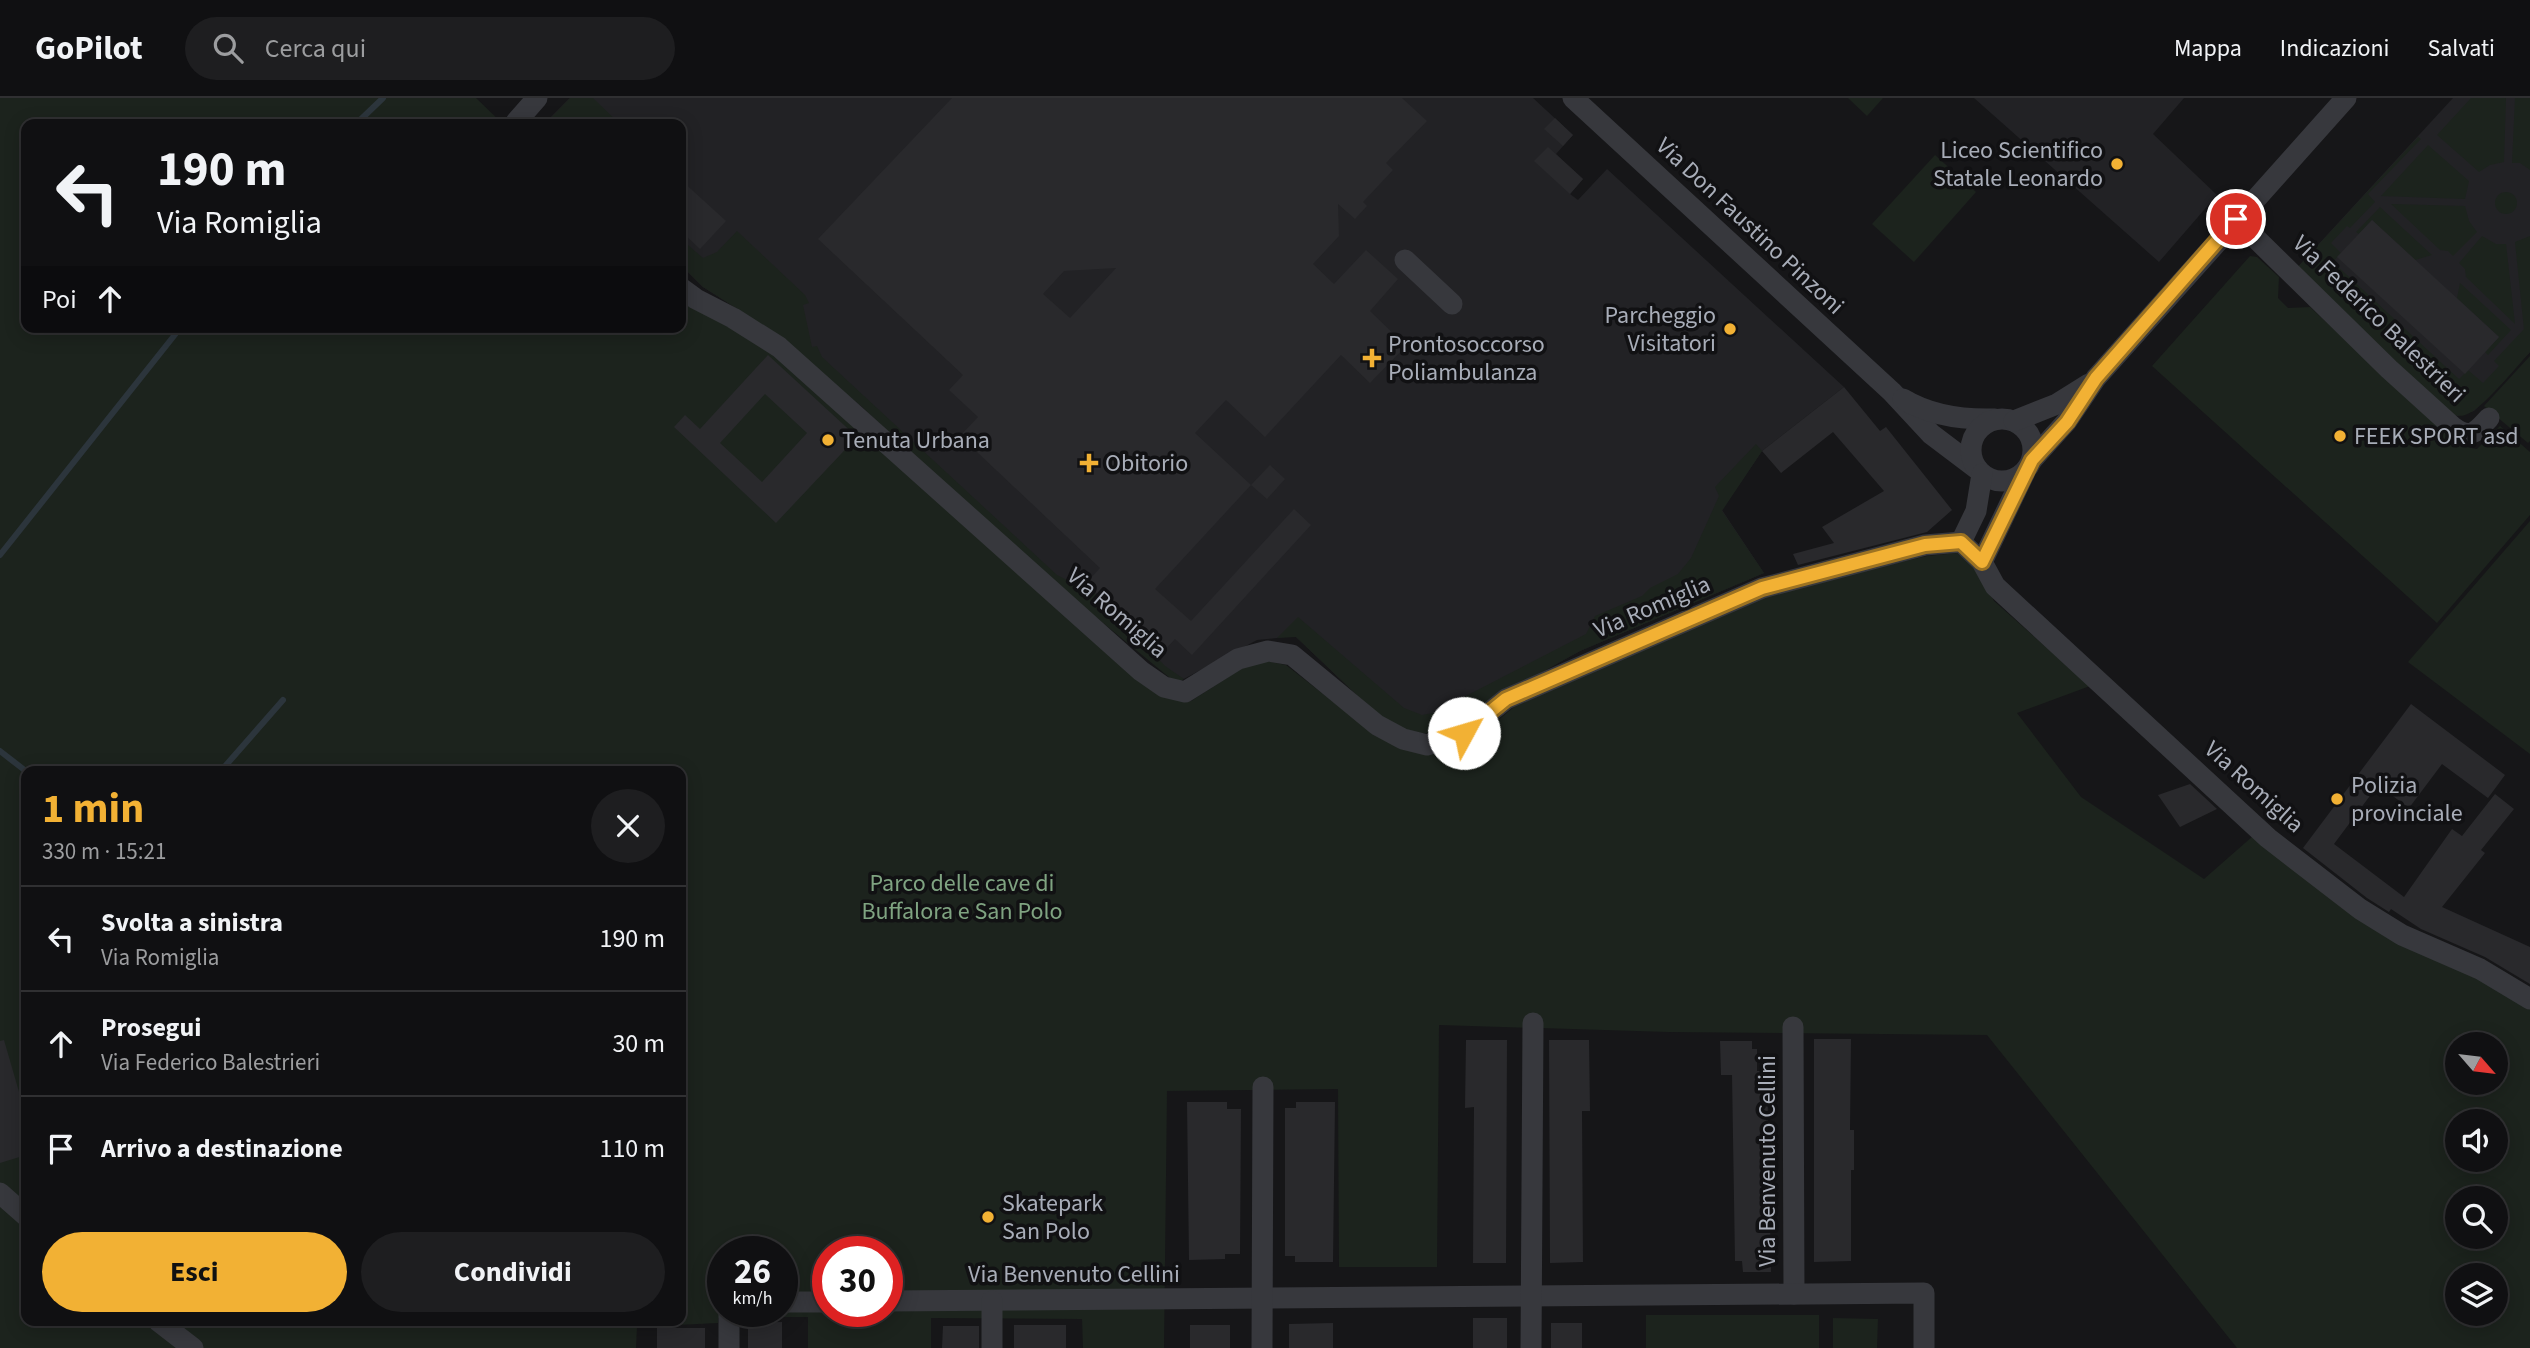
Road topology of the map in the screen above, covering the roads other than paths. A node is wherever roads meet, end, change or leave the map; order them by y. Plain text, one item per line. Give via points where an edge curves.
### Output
1 (537, 98) edge
2 (1573, 98) edge
3 (2346, 98) edge
4 (520, 119) edge
5 (2236, 219) junction
6 (1405, 260) dead end
7 (686, 292) edge
8 (1452, 304) dead end
9 (2096, 378) junction
10 (1892, 392) junction
11 (2489, 418) dead end
12 (2004, 420) junction
13 (2028, 466) junction
14 (1979, 471) junction
15 (1961, 542) junction
16 (1982, 562) junction
17 (2530, 999) edge
18 (1533, 1023) dead end
19 (1793, 1027) dead end
20 (1263, 1087) dead end
21 (0, 1193) edge
22 (21, 1212) edge
23 (1794, 1294) junction
24 (1531, 1296) junction
25 (1262, 1298) junction
26 (903, 1301) edge
27 (992, 1301) junction
28 (164, 1326) edge
29 (729, 1327) edge
30 (193, 1348) edge
31 (729, 1348) edge
32 (992, 1348) edge
33 (1262, 1348) edge
34 (1531, 1348) edge
35 (1924, 1348) edge

1 - 4 street
2 - 10 street, Via Don Faustino Pinzoni
3 - 5 street
5 - 9 street
5 - 11 street, Via Federico Balestrieri via 2453,427 2462,433 2476,432
6 - 8 street
7 - 15 street, Via Romiglia via 779,347 1164,687 1185,692 1238,659 1268,651 1292,655 1377,725 1427,745 1464,733 1506,699 1762,588 1925,545
9 - 12 street via 2057,404
9 - 13 street via 2067,422
10 - 12 street, Via Don Faustino Pinzoni via 1931,412 1962,419
10 - 14 street, Via Don Faustino Pinzoni via 1931,434
12 - 13 street via 2029,433 2034,451
12 - 14 street via 1985,423 1973,439 1970,449
13 - 14 street via 2008,481
13 - 16 street
14 - 15 street via 1976,511
15 - 16 street, Via Romiglia
16 - 17 street, Via Romiglia via 1995,586 2268,838 2402,935 2480,969
18 - 24 street
19 - 23 street, Via Benvenuto Cellini
20 - 25 street
21 - 22 street
23 - 24 street, Via Benvenuto Cellini
23 - 35 street, Via Benvenuto Cellini via 1924,1293
24 - 25 street, Via Benvenuto Cellini
24 - 34 street
25 - 27 street, Via Benvenuto Cellini
25 - 33 street
26 - 27 street, Via Benvenuto Cellini
27 - 32 street
28 - 30 street
29 - 31 street

